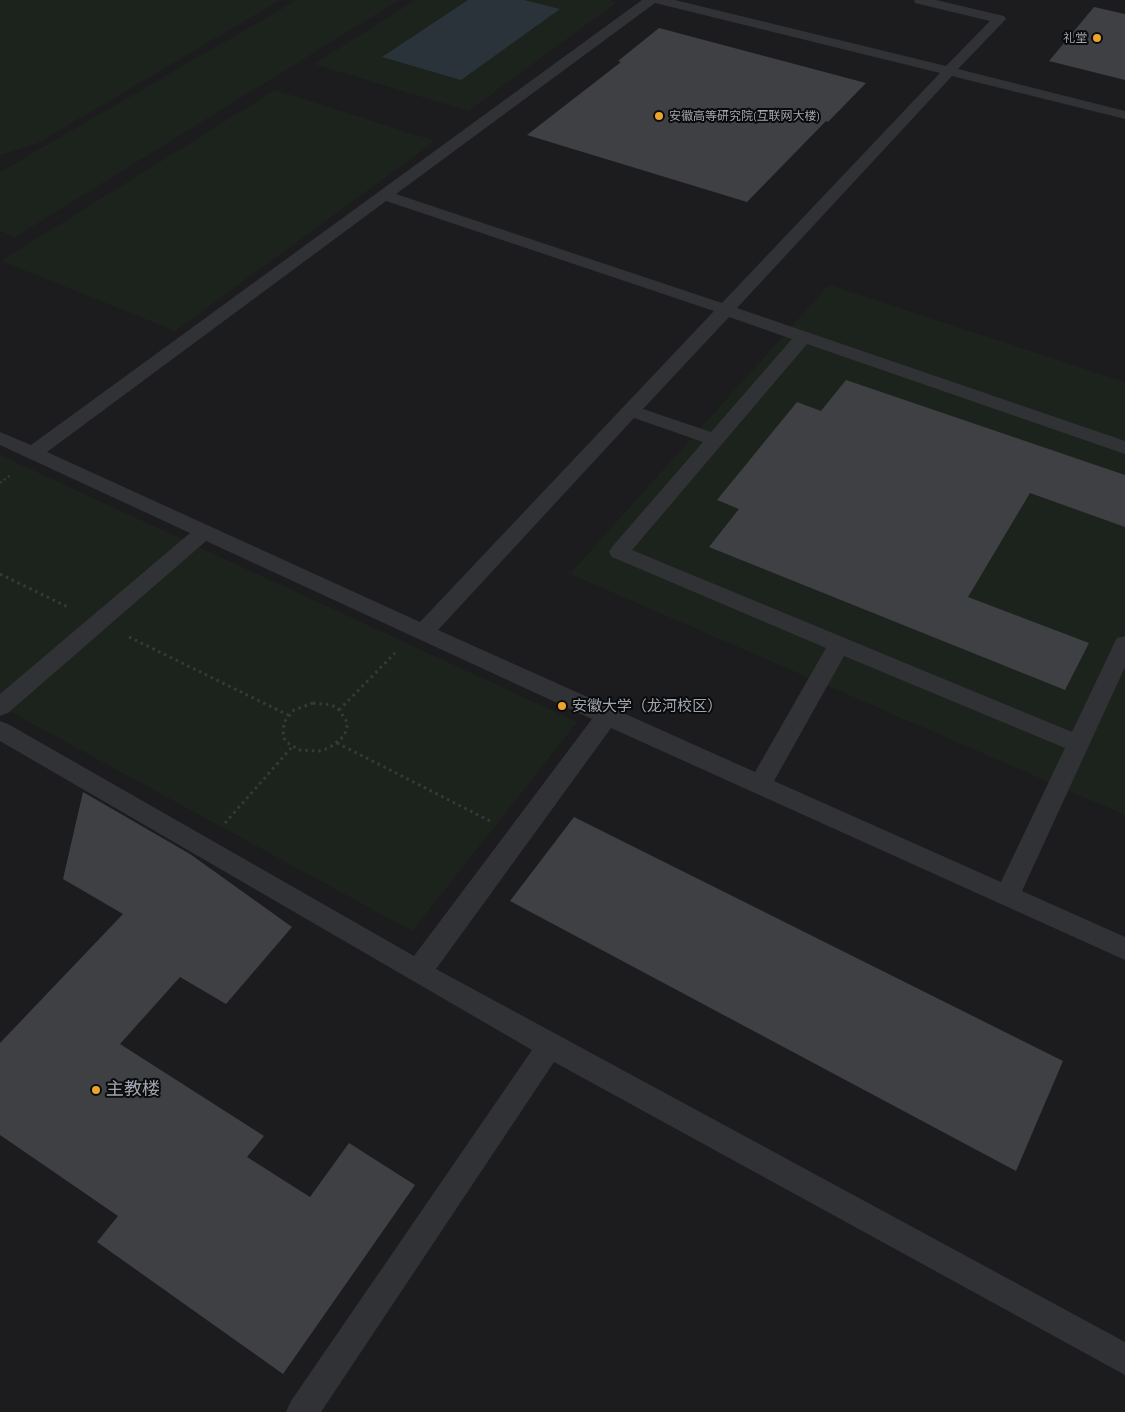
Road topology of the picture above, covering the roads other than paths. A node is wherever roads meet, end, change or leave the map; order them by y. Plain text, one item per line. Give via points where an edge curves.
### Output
1 (650, 0) edge
2 (659, 0) edge
3 (920, 0) edge
4 (683, 2) edge
5 (949, 71) junction
6 (1125, 115) edge
7 (384, 195) junction
8 (726, 310) junction
9 (804, 337) junction
10 (631, 410) junction
11 (0, 438) edge
12 (715, 440) junction
13 (1125, 448) edge
14 (33, 453) junction
15 (205, 531) junction
16 (421, 630) junction
17 (1125, 644) edge
18 (839, 646) junction
19 (0, 707) edge
20 (608, 716) junction
21 (0, 730) edge
22 (1078, 744) junction
23 (760, 784) junction
24 (1008, 896) junction
25 (1125, 949) edge
26 (418, 972) junction
27 (550, 1046) junction
28 (1125, 1359) edge
29 (302, 1412) edge

1 - 7 lane
2 - 4 lane
3 - 5 lane via 999,19
4 - 5 lane
5 - 6 lane
5 - 8 lane
7 - 8 lane
7 - 14 lane
8 - 9 lane
8 - 10 lane
9 - 12 lane
9 - 13 lane
10 - 12 lane
10 - 16 lane
11 - 14 lane
12 - 18 lane via 619,552
14 - 15 lane
15 - 16 lane
15 - 19 lane
16 - 20 lane
17 - 22 lane
18 - 22 lane
18 - 23 lane
20 - 23 lane
20 - 26 lane
21 - 26 lane
22 - 24 lane
23 - 24 lane
24 - 25 lane
26 - 27 lane
27 - 28 lane
27 - 29 lane

